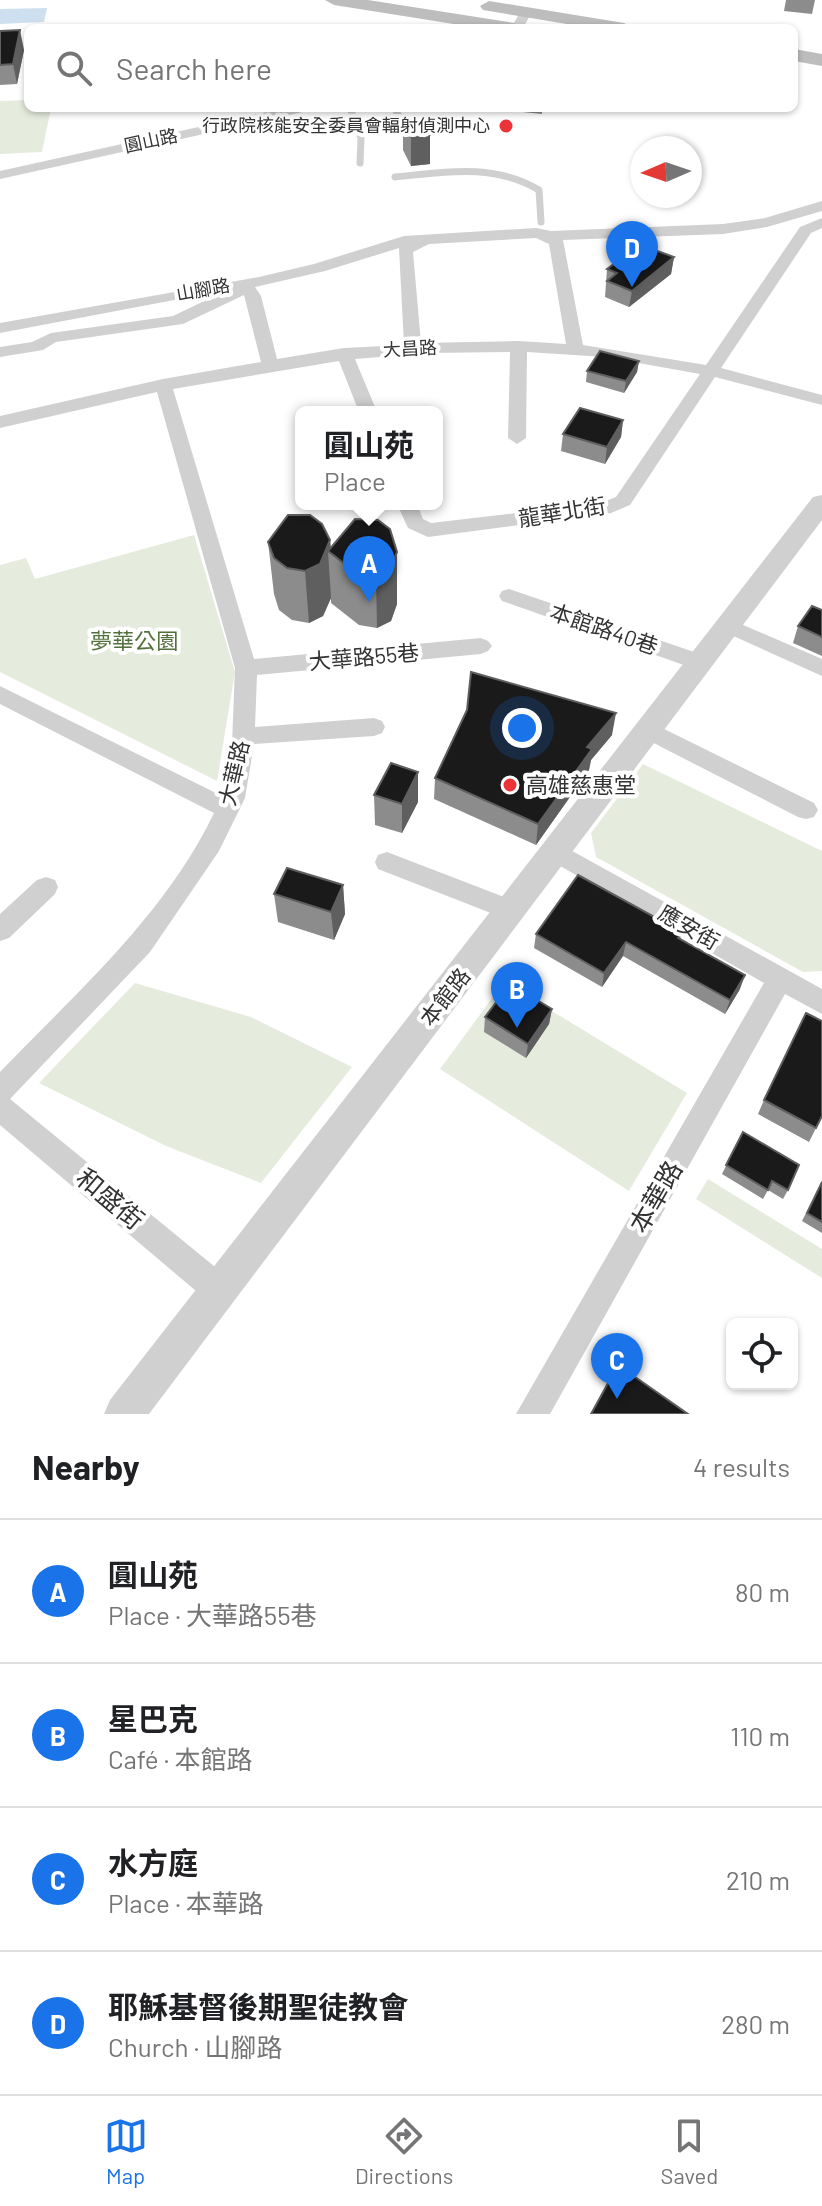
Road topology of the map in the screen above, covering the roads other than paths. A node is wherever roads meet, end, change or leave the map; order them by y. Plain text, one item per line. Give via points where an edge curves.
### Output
1 (334, 0) edge
2 (454, 0) edge
3 (391, 4) edge
4 (519, 23) edge
5 (540, 24) edge
6 (798, 56) edge
7 (822, 60) edge
8 (798, 69) edge
9 (822, 72) edge
10 (285, 112) edge
11 (351, 112) edge
12 (396, 112) edge
13 (414, 140) edge
14 (360, 163) dead end
15 (0, 175) edge
16 (395, 177) dead end
17 (822, 206) edge
18 (822, 223) edge
19 (552, 231) junction
20 (404, 241) junction
21 (424, 241) junction
22 (240, 285) junction
23 (0, 328) edge
24 (519, 346) junction
25 (413, 347) junction
26 (575, 349) junction
27 (0, 352) edge
28 (344, 353) junction
29 (270, 364) junction
30 (708, 370) junction
31 (163, 384) junction
32 (822, 400) edge
33 (366, 406) edge
34 (0, 422) edge
35 (517, 438) dead end
36 (410, 510) edge
37 (819, 512) edge
38 (509, 596) dead end
39 (727, 625) junction
40 (481, 646) dead end
41 (698, 662) junction
42 (246, 668) junction
43 (822, 668) edge
44 (0, 694) edge
45 (374, 727) dead end
46 (648, 730) junction
47 (243, 736) junction
48 (227, 809) junction
49 (806, 810) dead end
50 (556, 852) junction
51 (387, 862) dead end
52 (46, 887) dead end
53 (511, 910) junction
54 (0, 930) edge
55 (780, 979) junction
56 (822, 1002) edge
57 (0, 1091) edge
58 (0, 1108) edge
59 (220, 1291) junction
60 (124, 1414) edge
61 (532, 1414) edge

1 - 3 main road
2 - 4 main road
3 - 4 main road
4 - 5 main road
6 - 7 main road
8 - 9 main road
10 - 15 street, 圓山路
11 - 14 lane via 361,138
12 - 13 lane
16 - 19 lane via 477,171 510,176 539,190
17 - 19 street, 山腳路 via 723,229
18 - 30 street via 805,230
19 - 20 street, 山腳路 via 501,220 437,228
19 - 21 street, 山腳路
19 - 26 street
20 - 21 street, 山腳路
20 - 22 street, 山腳路 via 319,268
21 - 25 street via 405,250
22 - 23 street, 山腳路
22 - 27 street via 177,320 51,338 37,346
22 - 29 street via 253,296
24 - 25 street, 大昌路
24 - 26 street, 大昌路
24 - 35 street
25 - 28 street, 大昌路
26 - 30 street, 大昌路
28 - 29 street, 大昌路
28 - 33 street
29 - 31 street, 大昌路
30 - 32 street, 大昌路
30 - 36 street, 龍華北街 via 623,501 604,509 428,530 415,523
31 - 34 street, 大昌路
31 - 42 street, 大華路
37 - 39 street, 本館路
38 - 41 street, 本館路40巷
39 - 41 street, 本館路
39 - 43 street
40 - 42 street, 大華路55巷
41 - 46 street, 本館路
42 - 47 street, 大華路
44 - 48 street
45 - 47 street
46 - 49 street
46 - 50 street, 本館路
47 - 48 street, 大華路
48 - 57 street, 大華路 via 211,844 141,944
50 - 53 street, 本館路
50 - 55 street, 應安街
51 - 53 street
52 - 54 street
53 - 59 street, 本館路
55 - 56 street, 應安街
55 - 61 street, 本華路
58 - 59 street, 和盛街
59 - 60 street, 本館路

